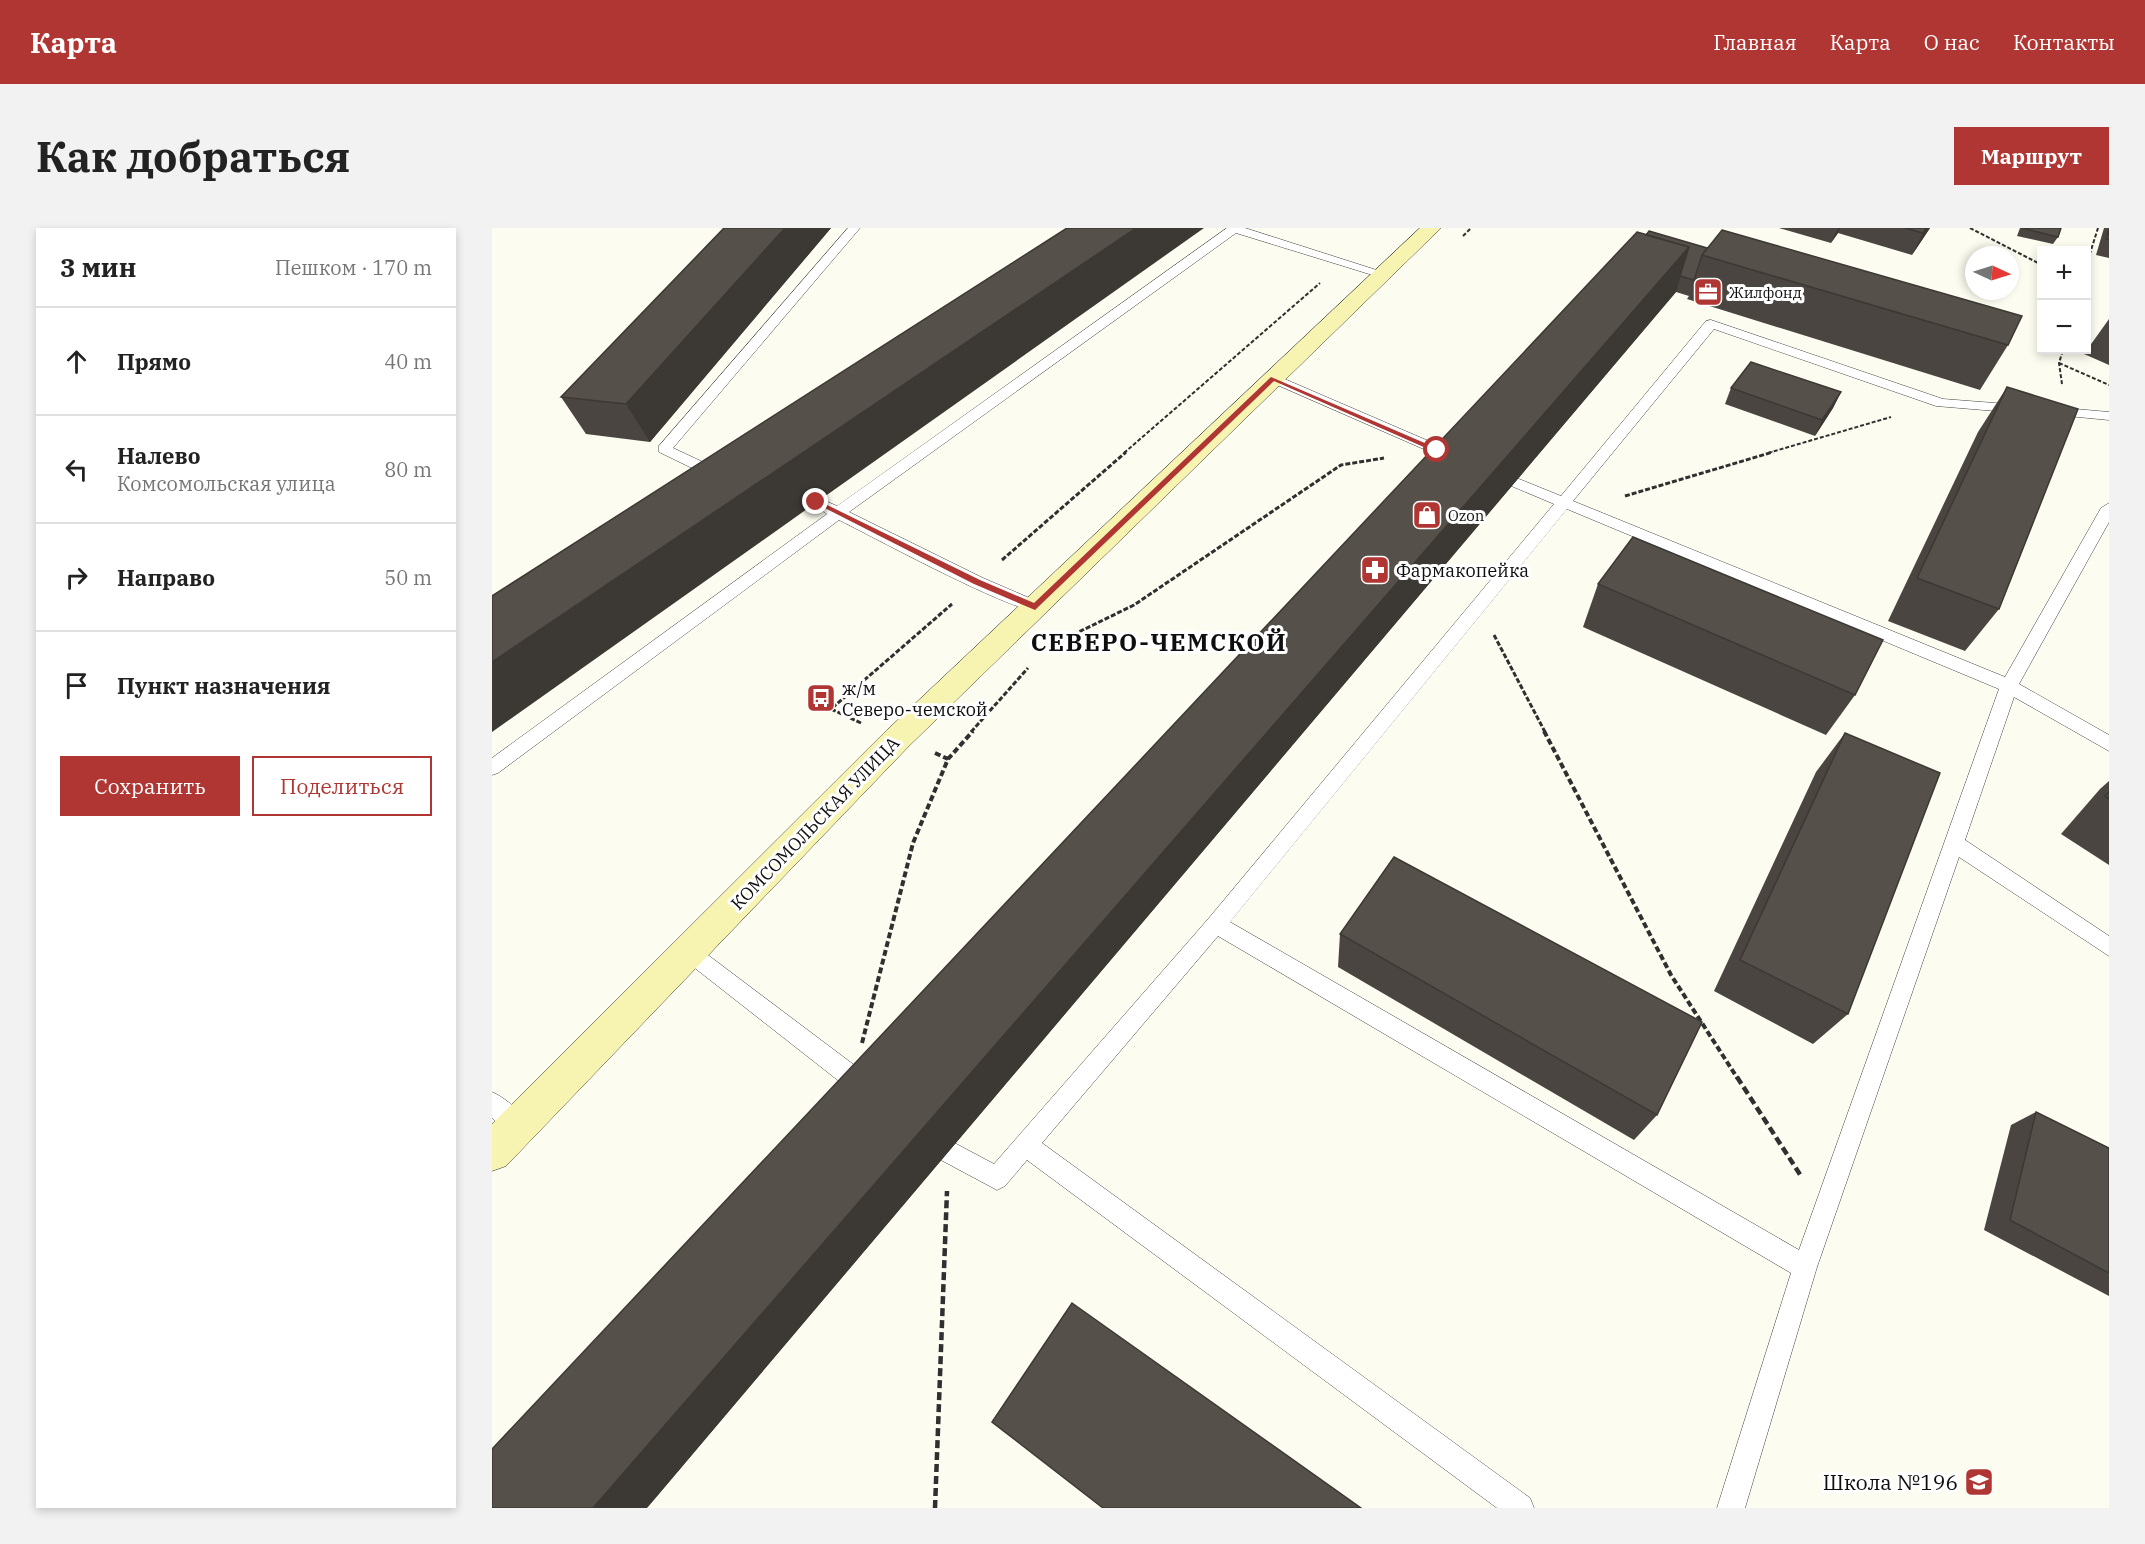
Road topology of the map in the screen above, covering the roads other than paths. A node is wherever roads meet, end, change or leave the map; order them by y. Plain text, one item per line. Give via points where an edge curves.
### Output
1 (854, 228) edge
2 (1234, 228) edge
3 (1431, 228) edge
4 (1383, 274) junction
5 (1274, 378) junction
6 (2109, 416) edge
7 (723, 455) edge
8 (1459, 459) edge
9 (703, 468) junction
10 (735, 469) edge
11 (684, 481) edge
12 (1514, 482) edge
13 (816, 502) edge
14 (1572, 506) junction
15 (2109, 508) edge
16 (838, 513) junction
17 (1035, 607) junction
18 (2009, 686) junction
19 (2109, 744) edge
20 (492, 768) edge
21 (1954, 843) junction
22 (1216, 924) junction
23 (2109, 947) edge
24 (689, 952) junction
25 (878, 1097) edge
26 (492, 1103) edge
27 (518, 1127) junction
28 (1026, 1145) junction
29 (492, 1152) edge
30 (949, 1152) edge
31 (1805, 1268) junction
32 (1520, 1508) edge
33 (1731, 1508) edge

1 - 9 lane via 664,449
2 - 4 lane
2 - 16 lane
3 - 4 main road, КОМСОМОЛЬСКАЯ УЛИЦА
4 - 5 main road, КОМСОМОЛЬСКАЯ УЛИЦА
5 - 8 lane
5 - 17 main road, КОМСОМОЛЬСКАЯ УЛИЦА
6 - 14 lane via 1941,403 1711,324
7 - 9 lane
9 - 10 lane
9 - 11 lane
12 - 14 lane
13 - 16 lane
14 - 18 lane
14 - 22 lane via 1479,605
15 - 18 lane
16 - 17 lane
16 - 20 lane
17 - 24 main road, КОМСОМОЛЬСКАЯ УЛИЦА via 897,739
18 - 19 lane
18 - 21 lane
21 - 23 lane
21 - 31 lane
22 - 28 lane
22 - 31 lane
24 - 25 lane
24 - 27 main road, КОМСОМОЛЬСКАЯ УЛИЦА
26 - 27 lane
27 - 29 main road, КОМСОМОЛЬСКАЯ УЛИЦА
28 - 30 lane via 997,1179
28 - 32 lane
31 - 33 lane

